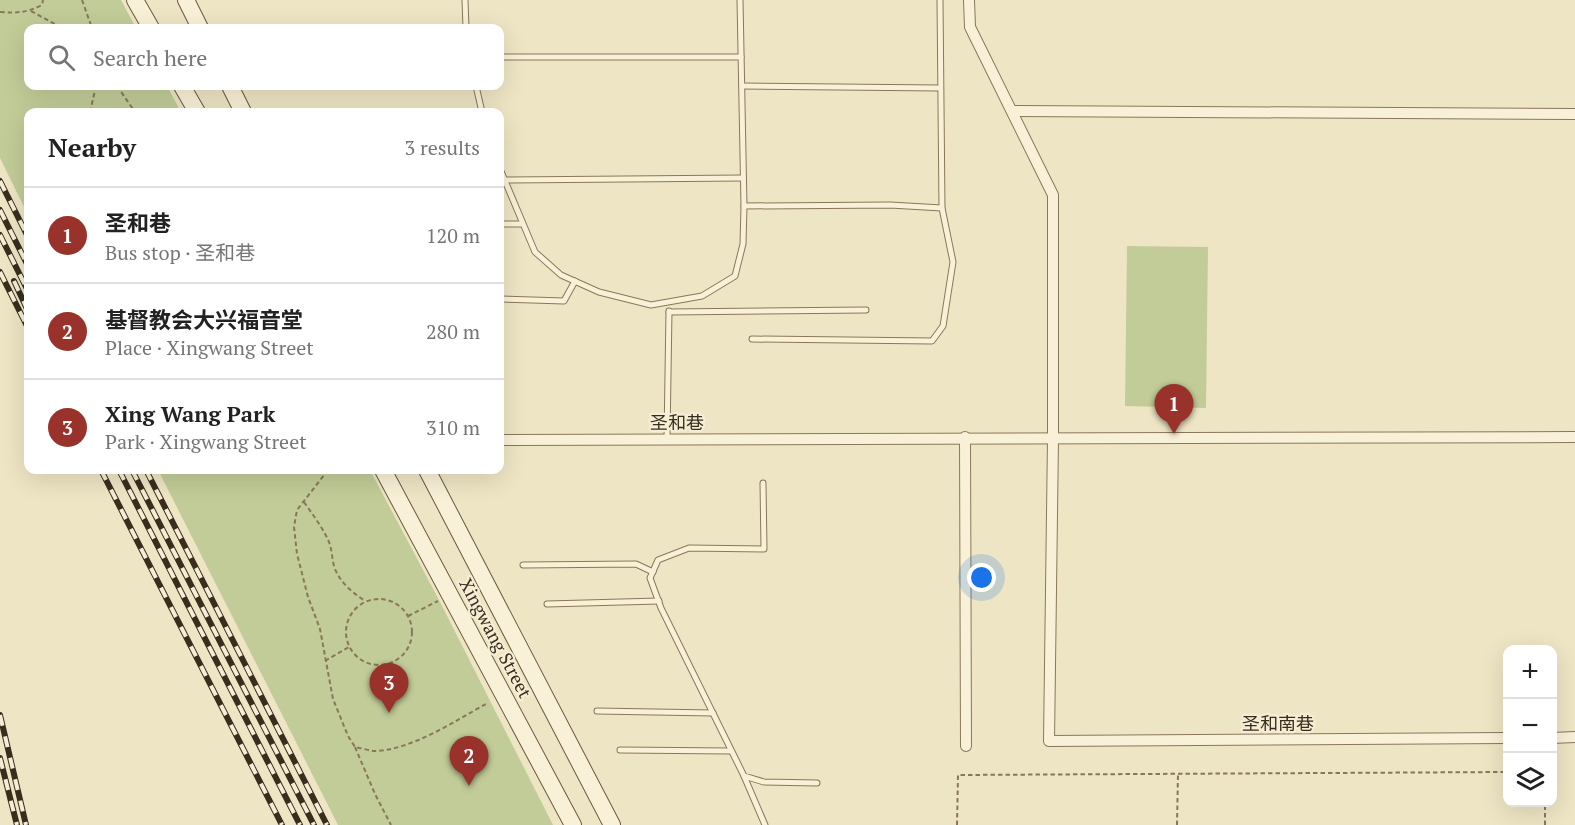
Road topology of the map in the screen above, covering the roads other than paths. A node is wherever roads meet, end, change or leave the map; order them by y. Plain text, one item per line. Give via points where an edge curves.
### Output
1 (135, 0) edge
2 (186, 0) edge
3 (465, 0) edge
4 (740, 0) edge
5 (940, 0) edge
6 (969, 0) edge
7 (149, 24) edge
8 (198, 24) edge
9 (466, 24) edge
10 (504, 57) edge
11 (741, 57) junction
12 (742, 86) junction
13 (940, 88) junction
14 (184, 90) edge
15 (232, 90) edge
16 (477, 90) edge
17 (195, 108) edge
18 (241, 108) edge
19 (481, 108) edge
20 (1012, 111) junction
21 (1575, 114) edge
22 (743, 178) junction
23 (504, 180) joint
24 (744, 206) junction
25 (942, 208) junction
26 (504, 224) edge
27 (522, 224) junction
28 (575, 281) junction
29 (504, 299) edge
30 (669, 303) junction
31 (866, 310) dead end
32 (669, 312) junction
33 (752, 339) dead end
34 (1575, 437) edge
35 (667, 438) junction
36 (965, 438) junction
37 (1053, 438) junction
38 (504, 440) edge
39 (385, 474) edge
40 (429, 474) edge
41 (763, 483) dead end
42 (523, 565) dead end
43 (652, 572) junction
44 (659, 601) junction
45 (547, 604) dead end
46 (597, 711) dead end
47 (712, 712) junction
48 (1575, 737) edge
49 (1503, 738) edge
50 (1557, 738) edge
51 (966, 746) dead end
52 (620, 750) dead end
53 (731, 751) junction
54 (744, 776) junction
55 (817, 783) dead end
56 (573, 825) edge
57 (612, 825) edge
58 (765, 825) edge

1 - 7 main road
2 - 8 main road
3 - 9 lane
4 - 11 lane
5 - 13 lane
6 - 20 street via 970,27
10 - 11 lane
11 - 12 lane
12 - 13 lane
12 - 22 lane
13 - 25 lane
14 - 17 main road
15 - 18 main road
16 - 19 lane
20 - 21 street
20 - 37 street via 1053,195
22 - 23 lane
22 - 24 lane
23 - 27 lane
24 - 25 lane
24 - 30 lane via 735,276 702,297
25 - 33 lane via 953,262 943,326 932,341
26 - 27 lane
27 - 28 lane via 535,252 561,275
28 - 29 lane via 564,301
28 - 30 lane via 599,292 651,305
30 - 32 lane
31 - 32 lane
32 - 35 lane
34 - 37 street, 圣和巷
35 - 36 street, 圣和巷
35 - 38 street, 圣和巷
36 - 37 street, 圣和巷
36 - 51 street
37 - 49 street, 圣和南巷 via 1049,741
39 - 56 main road, Xingwang Street
40 - 57 main road, Xingwang Street
41 - 43 lane via 764,549 689,548 658,560
42 - 43 lane via 636,564
43 - 44 lane via 650,578
44 - 45 lane
44 - 47 lane
46 - 47 lane
47 - 53 lane
48 - 50 street
52 - 53 lane
53 - 54 lane
54 - 55 lane via 764,782
54 - 58 lane

